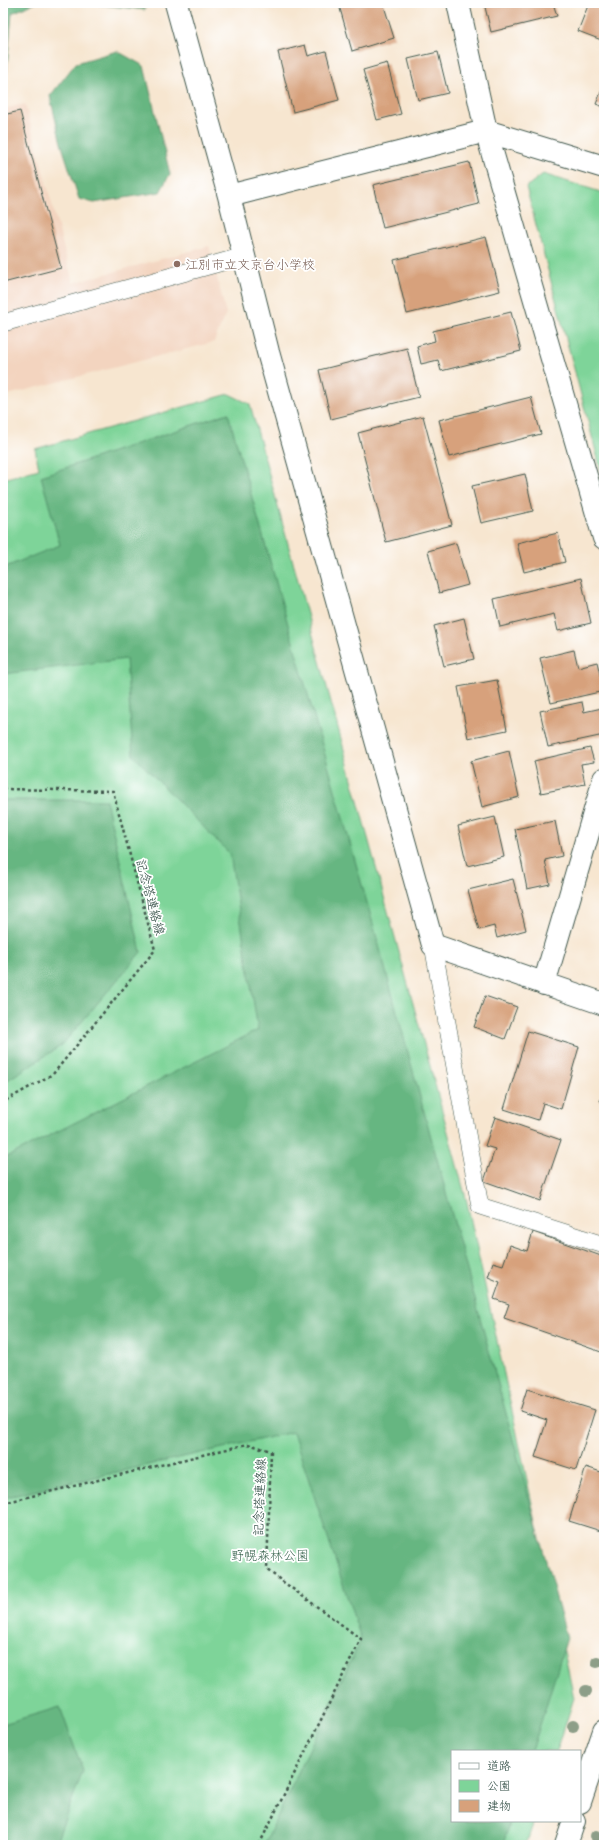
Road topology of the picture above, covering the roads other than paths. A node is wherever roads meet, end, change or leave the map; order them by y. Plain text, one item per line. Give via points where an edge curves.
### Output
1 (176, 3) edge
2 (458, 3) edge
3 (486, 131) junction
4 (604, 167) edge
5 (229, 196) junction
6 (244, 256) junction
7 (3, 322) edge
8 (604, 538) edge
9 (604, 779) edge
10 (433, 945) junction
11 (544, 984) junction
12 (604, 1004) edge
13 (604, 1245) edge
14 (603, 1739) edge
15 (581, 1799) edge
16 (574, 1822) edge
17 (566, 1845) edge

1 - 5 street
2 - 3 street
3 - 4 street
3 - 5 street
3 - 8 street
5 - 6 street
6 - 7 lane
6 - 10 street via 268,352
9 - 11 street
10 - 11 street
10 - 13 lane via 480,1206
11 - 12 street
14 - 15 street
16 - 17 street

